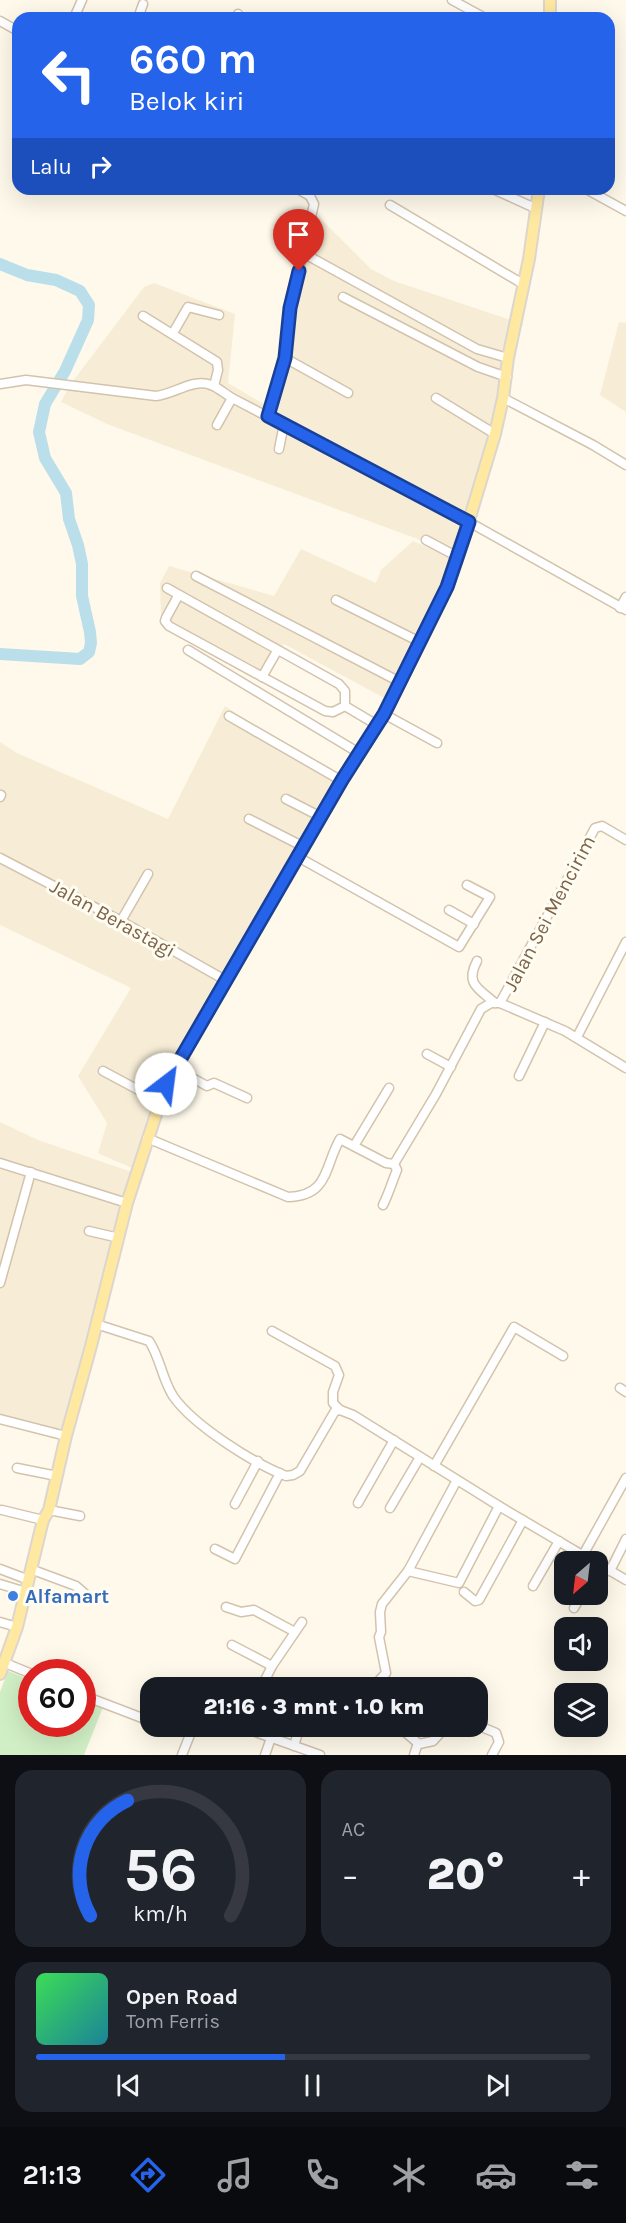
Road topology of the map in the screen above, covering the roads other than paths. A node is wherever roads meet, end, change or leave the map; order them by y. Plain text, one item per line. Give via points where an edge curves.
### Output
1 (452, 0) edge
2 (143, 4) dead end
3 (140, 12) edge
4 (474, 12) edge
5 (308, 195) edge
6 (506, 195) edge
7 (538, 195) edge
8 (597, 195) edge
9 (390, 205) dead end
10 (537, 209) junction
11 (626, 211) edge
12 (303, 253) junction
13 (523, 284) junction
14 (343, 297) dead end
15 (219, 315) dead end
16 (143, 316) dead end
17 (173, 333) junction
18 (285, 358) junction
19 (508, 358) junction
20 (507, 377) junction
21 (0, 384) edge
22 (214, 386) junction
23 (348, 393) dead end
24 (232, 398) junction
25 (436, 398) dead end
26 (503, 398) junction
27 (268, 416) junction
28 (284, 424) junction
29 (217, 425) dead end
30 (495, 434) junction
31 (279, 449) dead end
32 (626, 465) edge
33 (469, 522) junction
34 (426, 540) dead end
35 (459, 556) junction
36 (196, 576) dead end
37 (166, 588) dead end
38 (178, 596) junction
39 (626, 597) edge
40 (336, 600) dead end
41 (623, 609) edge
42 (420, 642) junction
43 (188, 650) dead end
44 (277, 651) junction
45 (262, 677) junction
46 (400, 682) junction
47 (345, 706) junction
48 (384, 714) junction
49 (229, 716) dead end
50 (377, 725) junction
51 (437, 743) dead end
52 (359, 753) junction
53 (342, 780) junction
54 (286, 799) dead end
55 (321, 817) junction
56 (249, 819) dead end
57 (626, 840) edge
58 (301, 852) junction
59 (0, 858) edge
60 (148, 874) dead end
61 (467, 885) dead end
62 (449, 910) dead end
63 (121, 921) junction
64 (474, 924) junction
65 (626, 942) edge
66 (477, 961) dead end
67 (225, 980) junction
68 (497, 1003) junction
69 (546, 1022) junction
70 (577, 1037) junction
71 (427, 1054) dead end
72 (451, 1067) junction
73 (174, 1068) junction
74 (626, 1068) edge
75 (103, 1071) dead end
76 (519, 1076) dead end
77 (388, 1088) dead end
78 (247, 1098) dead end
79 (159, 1101) junction
80 (147, 1138) junction
81 (354, 1146) junction
82 (0, 1163) edge
83 (394, 1164) junction
84 (30, 1172) junction
85 (127, 1203) junction
86 (383, 1205) dead end
87 (89, 1231) dead end
88 (119, 1238) junction
89 (0, 1283) edge
90 (96, 1324) junction
91 (272, 1331) dead end
92 (563, 1356) dead end
93 (340, 1410) junction
94 (0, 1419) edge
95 (66, 1436) junction
96 (394, 1440) junction
97 (420, 1457) junction
98 (258, 1461) junction
99 (434, 1466) junction
100 (17, 1468) dead end
101 (280, 1473) junction
102 (57, 1476) junction
103 (626, 1478) edge
104 (457, 1480) junction
105 (358, 1503) dead end
106 (236, 1504) dead end
107 (499, 1506) junction
108 (390, 1508) dead end
109 (2, 1510) dead end
110 (50, 1510) junction
111 (80, 1516) dead end
112 (43, 1520) junction
113 (523, 1520) junction
114 (626, 1539) edge
115 (558, 1541) junction
116 (215, 1549) dead end
117 (576, 1551) edge
118 (585, 1551) edge
119 (0, 1569) edge
120 (408, 1571) junction
121 (610, 1571) joint
122 (31, 1575) junction
123 (626, 1580) edge
124 (0, 1584) edge
125 (533, 1586) dead end
126 (26, 1592) junction
127 (464, 1592) dead end
128 (93, 1600) dead end
129 (576, 1605) edge
130 (226, 1607) dead end
131 (574, 1608) dead end
132 (0, 1622) edge
133 (302, 1622) dead end
134 (17, 1628) junction
135 (296, 1632) junction
136 (232, 1645) dead end
137 (5, 1663) junction
138 (272, 1666) junction
139 (18, 1668) edge
140 (0, 1674) edge
141 (266, 1677) edge
142 (383, 1677) edge
143 (96, 1700) edge
144 (140, 1717) edge
145 (488, 1730) edge
146 (188, 1737) edge
147 (297, 1737) edge
148 (411, 1737) edge
149 (437, 1737) edge
150 (271, 1738) joint
151 (418, 1743) junction
152 (294, 1746) junction
153 (182, 1755) edge
154 (265, 1755) edge
155 (320, 1755) edge
156 (414, 1755) edge
157 (492, 1755) edge

1 - 4 street
2 - 3 street
5 - 12 street via 314,204
6 - 10 street
7 - 10 main road
8 - 11 street
9 - 13 street
10 - 13 main road
12 - 18 street via 290,308
12 - 19 street via 477,349
13 - 19 main road
14 - 20 street via 478,367
15 - 17 street via 188,307
16 - 17 street
17 - 22 street via 217,362
18 - 23 street
18 - 27 street
19 - 20 main road
20 - 26 main road
21 - 22 street via 26,380 156,396 197,383
22 - 24 street
24 - 27 street
24 - 29 street
25 - 30 street
26 - 30 main road
26 - 32 street
27 - 28 street
28 - 31 street
28 - 33 street
30 - 33 main road
33 - 35 main road
33 - 41 street
34 - 35 street
35 - 42 main road
36 - 46 street
37 - 38 street
38 - 44 street
38 - 45 street via 166,623
39 - 41 street
40 - 42 street
42 - 46 main road
43 - 52 street
44 - 45 street
44 - 47 street via 339,684 345,691
45 - 47 street via 325,711
46 - 48 main road
47 - 50 street
48 - 50 main road
48 - 51 street
49 - 53 street
50 - 52 main road
52 - 53 main road
53 - 55 main road
54 - 55 street
55 - 58 main road
56 - 58 street
57 - 68 street, Jalan Sei Mencirim via 602,826 595,828
58 - 64 street via 459,947
58 - 67 main road
59 - 63 street, Jalan Berastagi
60 - 63 street
61 - 64 street via 490,897
62 - 64 street
63 - 67 street, Jalan Berastagi
65 - 70 street
66 - 68 street via 472,981
67 - 73 main road
68 - 69 street
68 - 72 street, Jalan Sei Mencirim via 481,1009
69 - 70 street
69 - 76 street
70 - 74 street
71 - 72 street
72 - 83 street, Jalan Sei Mencirim
73 - 78 street via 207,1086 214,1083
73 - 79 main road
75 - 79 street
77 - 81 street
79 - 80 main road
80 - 81 street via 288,1197 303,1196 317,1187 340,1139
80 - 85 main road
81 - 83 street
82 - 84 street
83 - 86 street, Jalan Sei Mencirim via 397,1170
84 - 85 street
84 - 89 street
85 - 88 main road
87 - 88 street
88 - 90 main road
90 - 95 main road
90 - 98 street via 149,1341 173,1395 188,1413 218,1438
91 - 93 street via 334,1366 339,1375 333,1403
92 - 99 street via 514,1327
93 - 96 street
93 - 101 street via 335,1411 300,1471 293,1475
94 - 95 street
95 - 102 main road
96 - 97 street
96 - 105 street
97 - 99 street
97 - 108 street
98 - 101 street
98 - 106 street
99 - 104 street
100 - 102 street
101 - 116 street via 235,1559
102 - 110 main road
103 - 118 street
104 - 107 street
104 - 120 street
107 - 113 street
107 - 120 street via 459,1582
109 - 112 street
110 - 111 street
110 - 112 main road
112 - 122 main road
113 - 115 street
113 - 127 street via 479,1600
114 - 121 street
115 - 117 street
115 - 125 street
119 - 122 street
120 - 142 street via 380,1612 379,1637 386,1673
121 - 123 street
122 - 126 main road
122 - 128 street via 76,1586
124 - 126 street
126 - 134 main road
129 - 131 street
130 - 135 street via 241,1612 254,1610
132 - 134 street
133 - 135 street
134 - 137 main road
135 - 138 street
136 - 138 street
137 - 139 street
137 - 140 main road
138 - 141 street
143 - 144 street
145 - 157 street via 496,1733 499,1742
146 - 153 street
147 - 152 street
148 - 151 street
149 - 151 street
150 - 152 street
150 - 154 street
151 - 156 street
152 - 155 street

